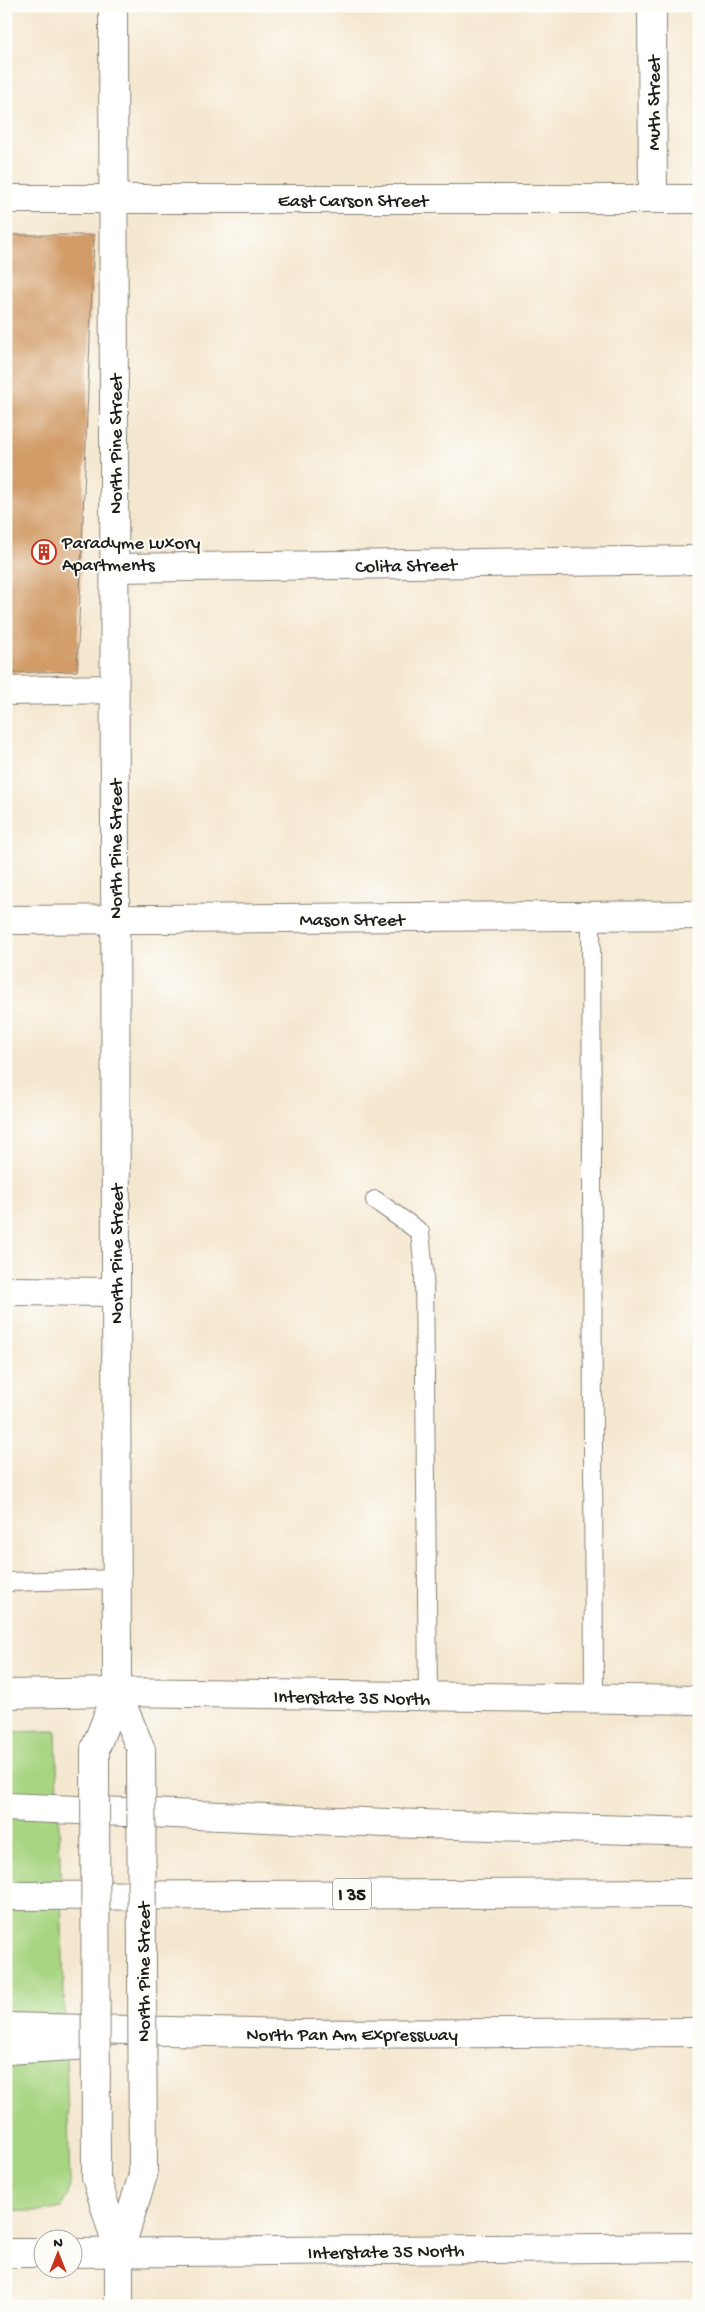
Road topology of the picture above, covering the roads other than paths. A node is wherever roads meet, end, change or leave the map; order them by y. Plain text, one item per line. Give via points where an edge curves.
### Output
1 (113, 6) edge
2 (652, 6) edge
3 (6, 199) edge
4 (113, 199) junction
5 (653, 199) junction
6 (699, 199) edge
7 (699, 560) edge
8 (114, 568) junction
9 (114, 689) junction
10 (6, 691) edge
11 (591, 916) junction
12 (699, 916) edge
13 (115, 919) junction
14 (6, 920) edge
15 (375, 1200) dead end
16 (6, 1291) edge
17 (115, 1292) junction
18 (116, 1578) junction
19 (6, 1582) edge
20 (116, 1692) junction
21 (6, 1694) edge
22 (428, 1697) junction
23 (594, 1699) junction
24 (699, 1700) edge
25 (6, 1807) edge
26 (699, 1832) edge
27 (699, 1893) edge
28 (6, 1896) edge
29 (6, 2027) edge
30 (699, 2032) edge
31 (291, 2034) junction
32 (6, 2050) edge
33 (699, 2247) edge
34 (6, 2253) edge
35 (32, 2253) edge
36 (82, 2253) edge
37 (118, 2253) junction
38 (119, 2306) edge

1 - 4 main road, North Pine Street
2 - 5 main road, Muth Street
3 - 4 main road, East Carson Street
4 - 5 main road, East Carson Street
4 - 8 main road, North Pine Street
5 - 6 main road, East Carson Street
7 - 8 main road, Colita Street
8 - 9 main road, North Pine Street
9 - 10 main road
9 - 13 main road, North Pine Street
11 - 12 main road, Mason Street
11 - 13 main road, Mason Street
11 - 23 lane
13 - 14 main road, Mason Street
13 - 17 main road, North Pine Street
15 - 22 lane via 420,1232 424,1272
16 - 17 main road
17 - 18 main road, North Pine Street
18 - 19 lane
18 - 20 main road, North Pine Street
20 - 21 main road, Interstate 35 North
20 - 22 main road, Interstate 35 North
20 - 37 main road, North Pine Street, bridge via 95,1749 96,2177
20 - 37 main road, North Pine Street, bridge via 141,1750 142,2175
22 - 23 main road, Interstate 35 North
23 - 24 main road, Interstate 35 North
25 - 26 main road via 396,1824
27 - 28 main road, I 35
29 - 31 main road, North Pan Am Expressway
30 - 31 main road, North Pan Am Expressway
31 - 32 main road
33 - 37 main road, Interstate 35 North
34 - 35 main road
36 - 37 main road, Interstate 35 North
37 - 38 main road, North Pine Street

